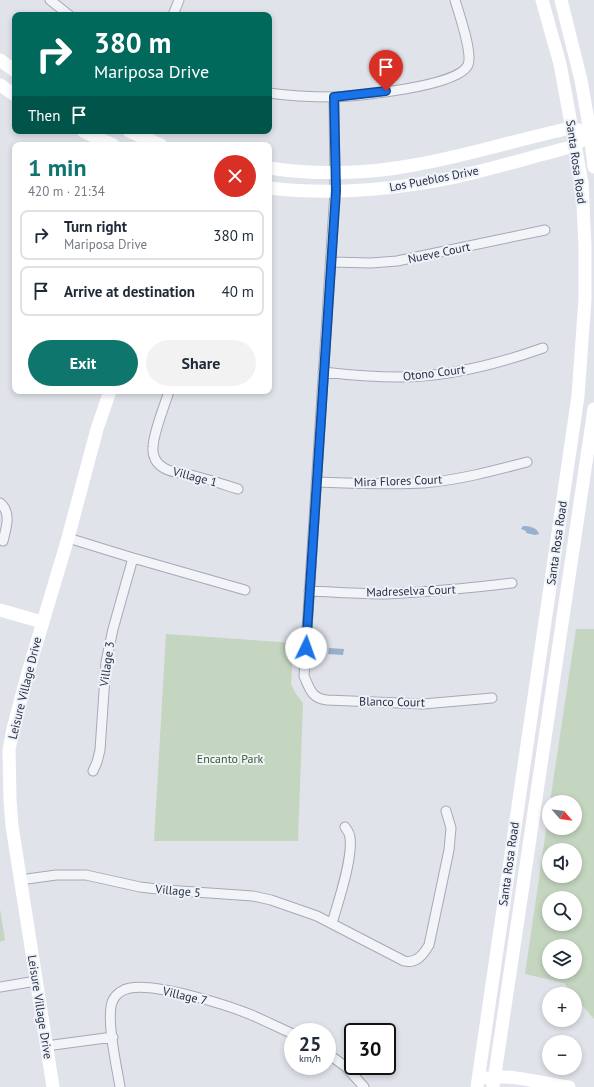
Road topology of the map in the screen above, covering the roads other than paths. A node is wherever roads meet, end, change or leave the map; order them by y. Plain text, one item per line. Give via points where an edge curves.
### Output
1 (50, 0) edge
2 (179, 0) edge
3 (455, 0) edge
4 (542, 0) edge
5 (561, 0) edge
6 (65, 12) edge
7 (174, 12) edge
8 (0, 60) edge
9 (12, 69) edge
10 (0, 85) edge
11 (12, 93) edge
12 (272, 94) edge
13 (334, 97) junction
14 (571, 128) junction
15 (592, 132) edge
16 (89, 134) edge
17 (136, 134) edge
18 (107, 142) edge
19 (154, 142) edge
20 (575, 146) junction
21 (594, 167) edge
22 (272, 168) edge
23 (336, 172) junction
24 (272, 188) edge
25 (336, 191) junction
26 (545, 230) dead end
27 (331, 262) junction
28 (543, 348) dead end
29 (323, 372) junction
30 (109, 394) edge
31 (168, 394) edge
32 (594, 409) edge
33 (527, 462) dead end
34 (316, 482) junction
35 (238, 489) dead end
36 (0, 503) edge
37 (68, 538) junction
38 (4, 542) dead end
39 (133, 558) junction
40 (512, 582) dead end
41 (245, 590) dead end
42 (310, 592) junction
43 (0, 610) edge
44 (42, 622) junction
45 (492, 698) dead end
46 (93, 771) dead end
47 (5, 786) edge
48 (446, 811) dead end
49 (346, 827) dead end
50 (20, 880) junction
51 (332, 923) junction
52 (36, 981) junction
53 (0, 987) edge
54 (284, 1030) edge
55 (113, 1037) junction
56 (46, 1046) junction
57 (336, 1060) edge
58 (486, 1084) edge
59 (52, 1087) edge
60 (120, 1087) edge
61 (364, 1087) edge
62 (569, 1087) edge

1 - 6 street
2 - 7 street
3 - 13 street via 469,54 467,68 426,86
4 - 14 main road, Santa Rosa Road via 560,64
5 - 15 main road, Santa Rosa Road
8 - 9 main road
10 - 11 main road
12 - 13 street
13 - 23 street
14 - 15 main road, Los Pueblos Drive
14 - 20 main road, Santa Rosa Road
14 - 23 main road, Los Pueblos Drive via 414,166
15 - 20 main road, Los Pueblos Drive
15 - 21 main road, Santa Rosa Road
16 - 18 main road
17 - 19 main road
20 - 25 main road, Los Pueblos Drive via 452,178 400,187
20 - 58 main road, Santa Rosa Road via 582,183 585,247 585,299 578,396
22 - 23 main road, Los Pueblos Drive
23 - 25 street
24 - 25 main road, Los Pueblos Drive
25 - 27 street
26 - 27 street, Nueve Court via 397,261 371,264
27 - 29 street
28 - 29 street, Otono Court via 461,371 438,374 368,377
29 - 34 street
30 - 37 main road, Leisure Village Drive
31 - 35 street, Village 1 via 152,449 157,463 172,471
32 - 58 main road, Santa Rosa Road
33 - 34 street, Mira Flores Court via 473,476 425,483
34 - 42 street
36 - 38 street via 8,517
37 - 39 street
37 - 44 main road, Leisure Village Drive
39 - 41 street
39 - 46 street, Village 3 via 106,662 100,750
40 - 42 street, Madreselva Court via 412,593
42 - 45 street, Blanco Court via 304,676 316,697 327,700 423,704
43 - 44 main road
44 - 47 main road, Leisure Village Drive via 13,728
47 - 50 main road, Leisure Village Drive
48 - 51 street, Village 5 via 451,828 448,850 428,945 420,958 404,961
49 - 51 street via 351,840 349,856
50 - 51 street, Village 5 via 75,874 140,887 253,896 290,906
50 - 52 main road, Leisure Village Drive
52 - 53 street
52 - 56 main road, Leisure Village Drive
54 - 55 street, Village 7 via 254,1016 210,1001 138,987 124,990 113,999 110,1016
55 - 56 street
55 - 60 street, Village 7
56 - 59 main road, Leisure Village Drive
57 - 61 street via 350,1070
58 - 62 main road

